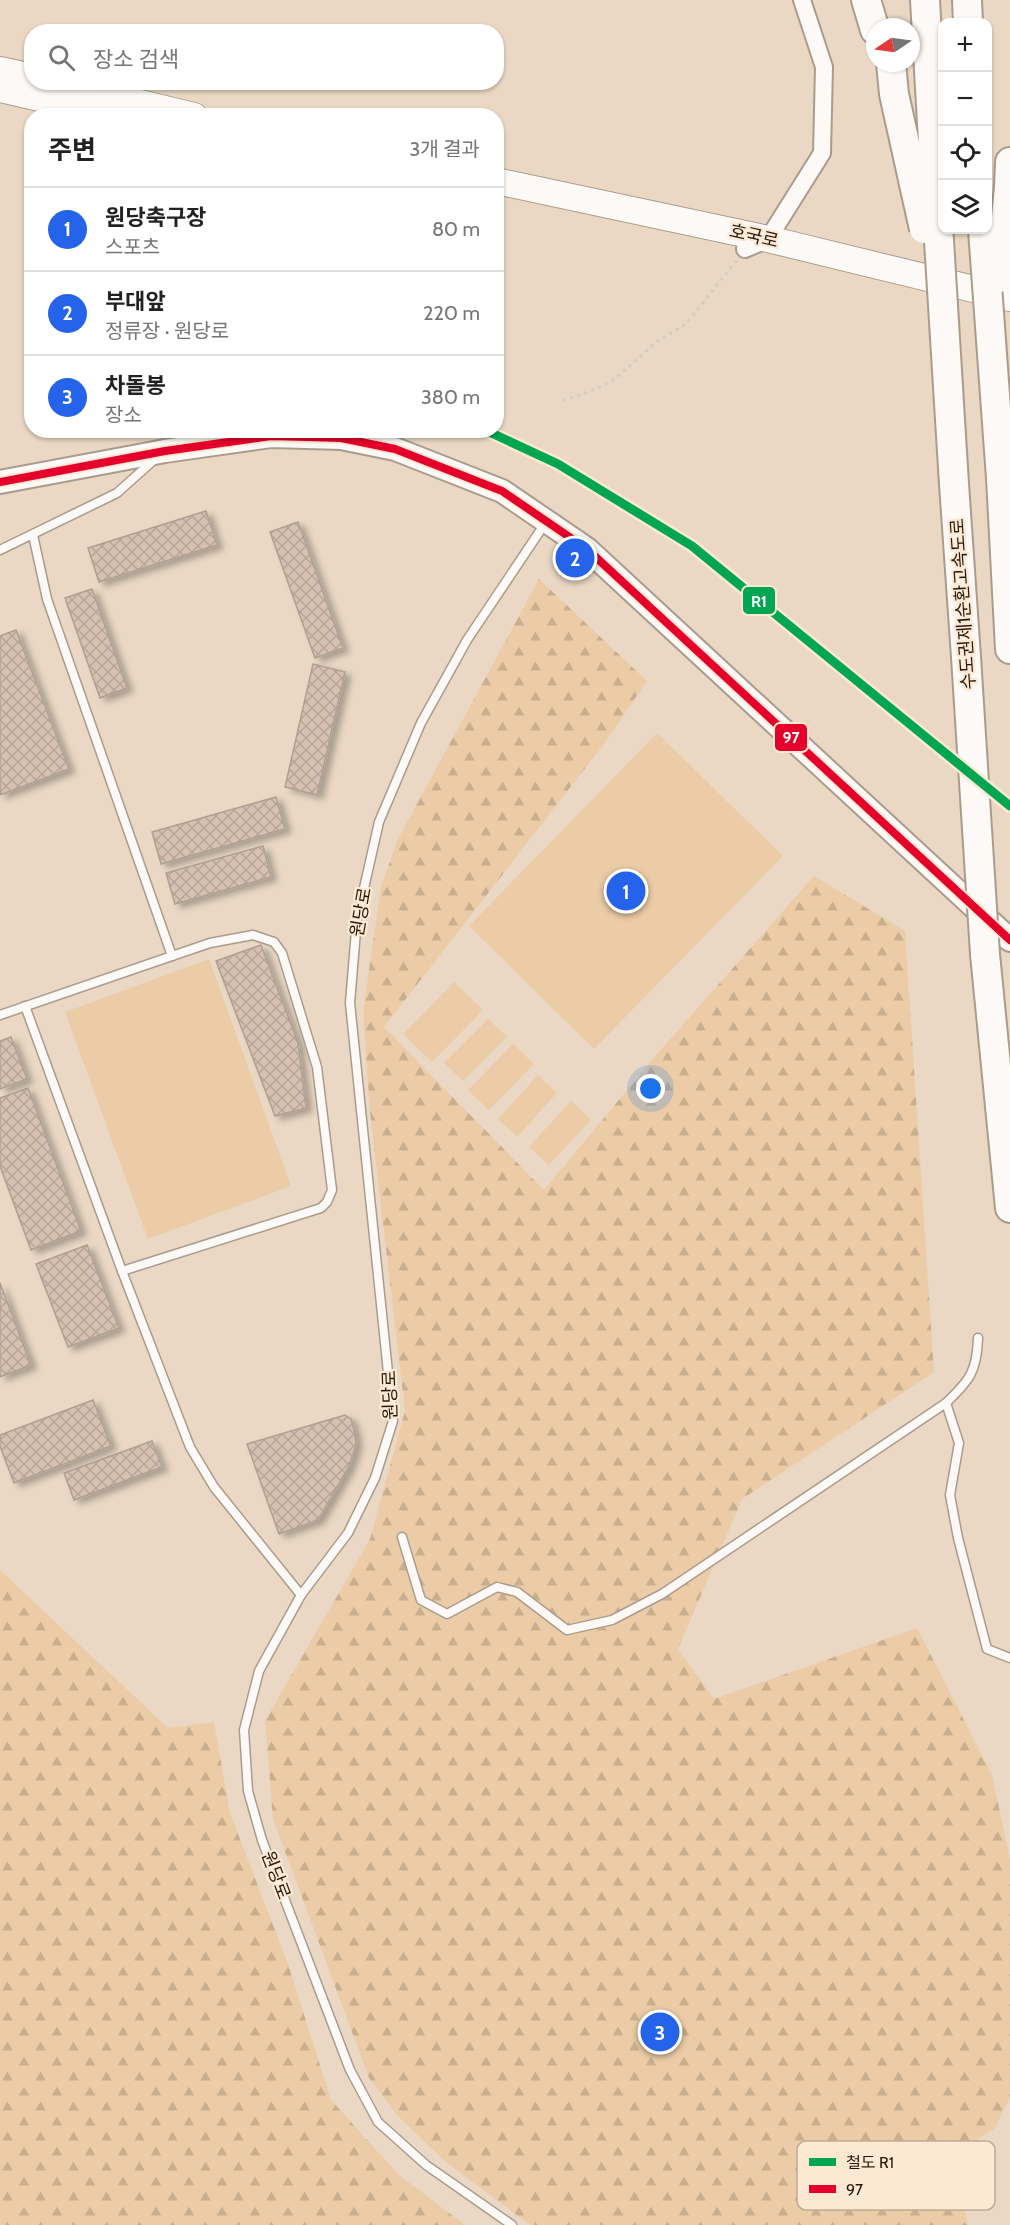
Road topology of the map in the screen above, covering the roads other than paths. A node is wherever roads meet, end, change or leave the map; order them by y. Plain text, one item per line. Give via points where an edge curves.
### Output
1 (802, 0) edge
2 (866, 0) edge
3 (886, 0) edge
4 (925, 0) edge
5 (967, 0) edge
6 (871, 18) edge
7 (888, 18) edge
8 (969, 18) edge
9 (0, 69) edge
10 (888, 72) edge
11 (892, 72) edge
12 (24, 75) edge
13 (0, 89) edge
14 (85, 90) edge
15 (894, 94) junction
16 (81, 108) edge
17 (161, 108) edge
18 (1009, 175) edge
19 (925, 180) junction
20 (504, 183) edge
21 (504, 197) edge
22 (983, 234) edge
23 (756, 244) junction
24 (1010, 298) edge
25 (1010, 309) edge
26 (992, 361) junction
27 (252, 438) edge
28 (341, 438) edge
29 (165, 451) junction
30 (0, 482) edge
31 (546, 521) junction
32 (33, 535) junction
33 (0, 550) edge
34 (1010, 649) edge
35 (1010, 940) edge
36 (172, 956) junction
37 (25, 1006) junction
38 (0, 1015) edge
39 (1010, 1208) edge
40 (122, 1271) junction
41 (978, 1338) dead end
42 (946, 1403) junction
43 (402, 1537) dead end
44 (301, 1595) junction
45 (1010, 1658) edge
46 (512, 2225) edge

1 - 23 street via 824,67 822,153
2 - 6 highway
3 - 7 highway
4 - 19 highway, 수도권제1순환고속도로
5 - 8 highway
9 - 12 main road
10 - 15 highway
11 - 15 highway
13 - 16 main road
14 - 17 main road
15 - 19 highway
18 - 26 highway, bridge
19 - 39 highway, 수도권제1순환고속도로, bridge via 944,319 985,954
20 - 23 main road, 호국로
21 - 23 main road, 호국로
22 - 26 highway, bridge
23 - 24 main road, 호국로
23 - 25 main road, 호국로
26 - 34 highway, bridge
27 - 29 main road
28 - 31 main road via 395,449 502,491
29 - 30 main road
29 - 32 lane via 117,493
31 - 35 main road via 587,549
31 - 44 lane, 원당로 via 467,640 422,723 379,822 359,908 350,1003 393,1421 375,1478 348,1533
32 - 33 lane
32 - 36 lane via 47,599
36 - 37 lane
36 - 40 lane via 210,943 253,935 274,942 282,954 317,1067 332,1190 321,1208
37 - 38 lane
37 - 40 lane
40 - 44 lane via 190,1446 214,1487
41 - 42 lane via 973,1376
42 - 43 lane via 662,1594 612,1620 567,1630 517,1592 497,1587 447,1614 421,1600
42 - 45 lane via 959,1443 950,1495 958,1538 987,1649
44 - 46 lane, 원당로 via 259,1671 244,1730 248,1791 262,1840 350,2070 378,2122 426,2165

